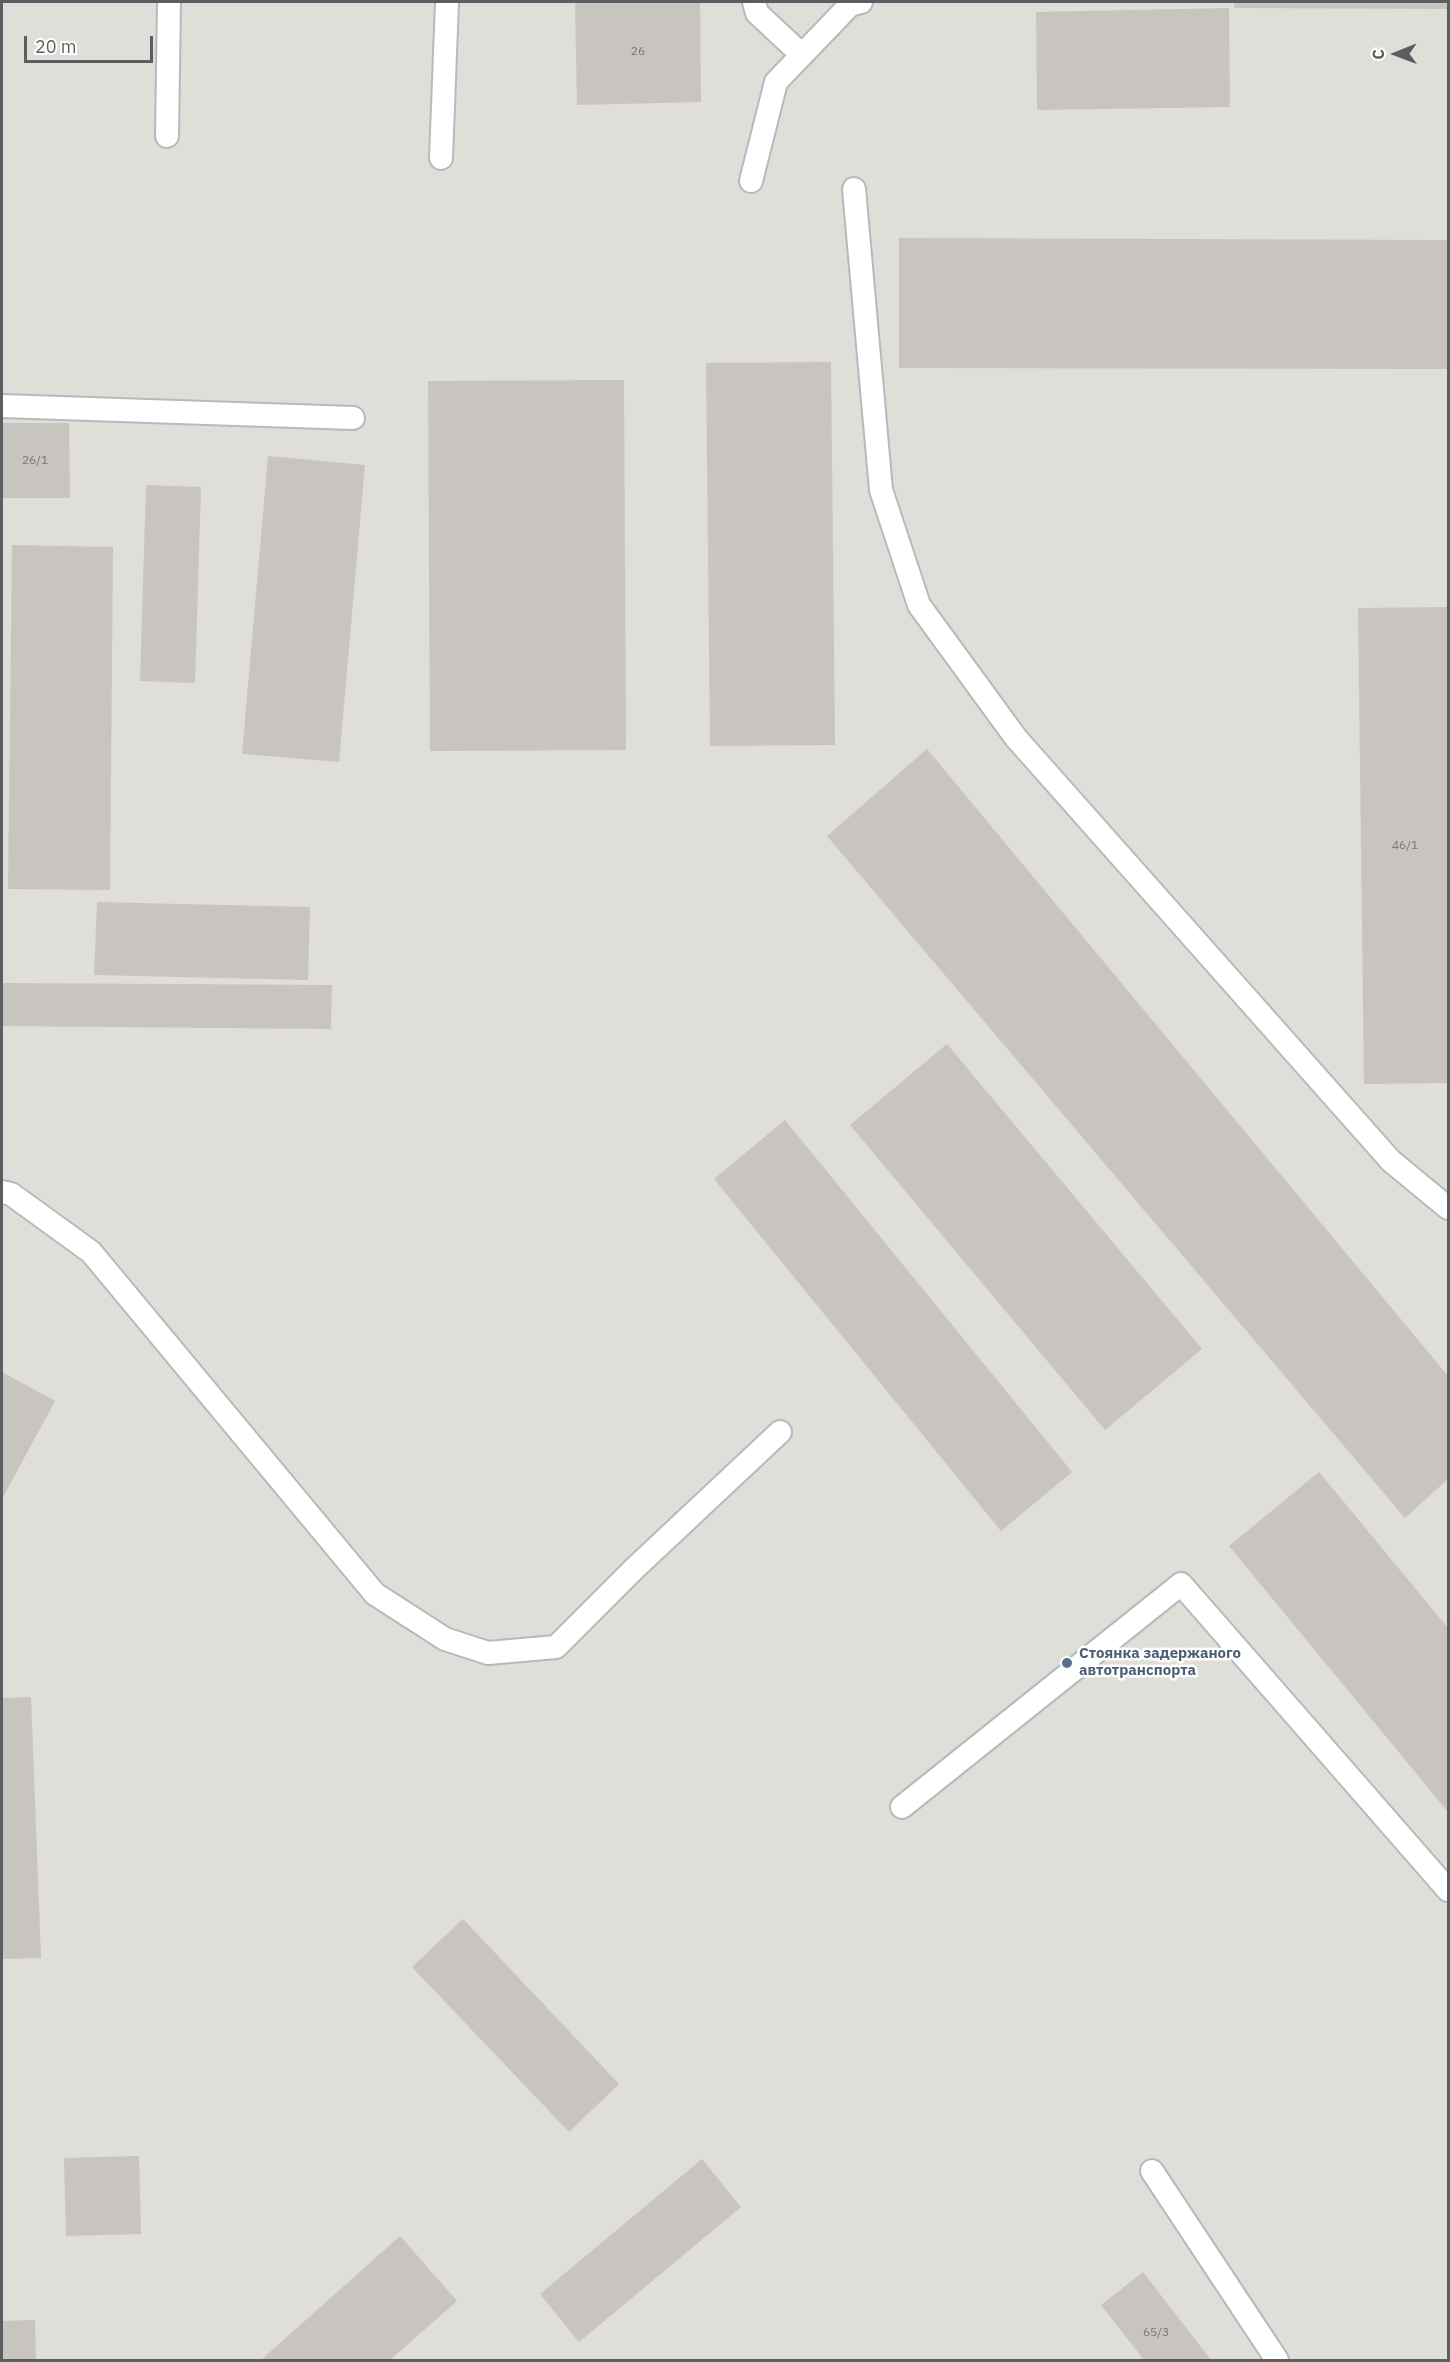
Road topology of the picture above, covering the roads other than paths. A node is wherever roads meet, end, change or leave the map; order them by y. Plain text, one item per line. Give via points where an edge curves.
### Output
1 (169, 2) edge
2 (447, 2) edge
3 (754, 2) edge
4 (861, 2) edge
5 (802, 55) junction
6 (167, 136) dead end
7 (441, 158) dead end
8 (751, 181) dead end
9 (854, 189) dead end
10 (2, 406) edge
11 (353, 418) dead end
12 (2, 1192) edge
13 (1449, 1208) edge
14 (780, 1431) dead end
15 (902, 1807) dead end
16 (1449, 1890) edge
17 (1152, 2171) dead end
18 (1277, 2361) edge

1 - 6 lane
2 - 7 lane
3 - 5 lane via 757,13
4 - 5 lane via 850,5
5 - 8 lane via 776,82
9 - 13 lane via 881,490 919,605 1016,738 1391,1161
10 - 11 lane
12 - 14 lane via 11,1194 91,1252 375,1594 444,1639 488,1653 556,1647
15 - 16 lane via 1181,1584
17 - 18 lane

